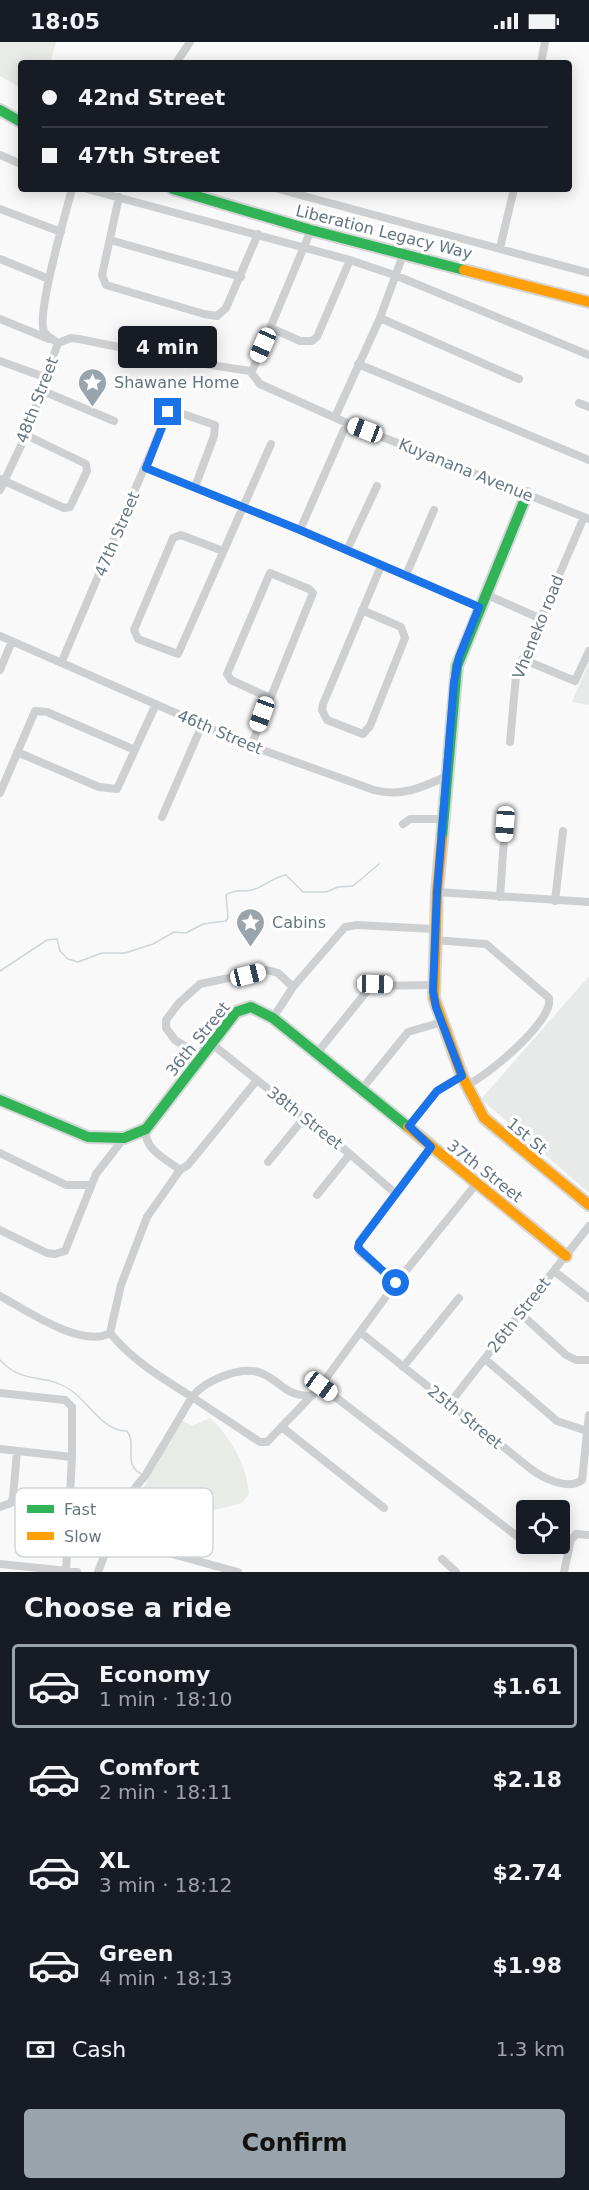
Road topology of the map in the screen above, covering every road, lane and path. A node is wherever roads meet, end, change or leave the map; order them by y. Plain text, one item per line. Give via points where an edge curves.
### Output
1 (190, 42) edge
2 (545, 42) edge
3 (178, 60) edge
4 (542, 60) edge
5 (0, 110) edge
6 (18, 120) edge
7 (0, 155) edge
8 (18, 163) edge
9 (71, 192) edge
10 (100, 192) edge
11 (183, 192) edge
12 (289, 192) edge
13 (513, 192) edge
14 (119, 197) junction
15 (0, 209) edge
16 (311, 230) junction
17 (61, 232) junction
18 (258, 234) junction
19 (110, 240) junction
20 (304, 247) junction
21 (500, 248) junction
22 (404, 252) junction
23 (0, 259) edge
24 (350, 260) junction
25 (589, 273) edge
26 (397, 276) junction
27 (240, 277) junction
28 (49, 279) junction
29 (589, 302) edge
30 (380, 318) junction
31 (0, 319) edge
32 (270, 328) junction
33 (58, 343) junction
34 (589, 355) edge
35 (0, 361) edge
36 (358, 364) junction
37 (250, 371) junction
38 (47, 378) junction
39 (519, 379) dead end
40 (43, 391) junction
41 (579, 403) dead end
42 (589, 407) edge
43 (334, 417) junction
44 (114, 421) dead end
45 (347, 423) junction
46 (26, 435) junction
47 (271, 444) dead end
48 (589, 460) edge
49 (146, 468) junction
50 (2, 480) edge
51 (377, 486) dead end
52 (195, 487) junction
53 (0, 490) edge
54 (527, 494) junction
55 (243, 507) junction
56 (434, 510) dead end
57 (586, 518) edge
58 (300, 530) junction
59 (347, 550) junction
60 (223, 551) junction
61 (381, 566) junction
62 (406, 575) junction
63 (485, 594) junction
64 (479, 607) junction
65 (362, 610) junction
66 (539, 618) junction
67 (0, 636) edge
68 (12, 641) junction
69 (589, 651) edge
70 (522, 658) junction
71 (62, 662) junction
72 (0, 670) edge
73 (268, 697) junction
74 (156, 704) junction
75 (202, 725) junction
76 (510, 741) dead end
77 (251, 746) junction
78 (135, 750) junction
79 (17, 752) junction
80 (445, 777) junction
81 (0, 793) edge
82 (162, 817) dead end
83 (442, 819) junction
84 (403, 824) dead end
85 (505, 824) dead end
86 (563, 831) dead end
87 (437, 892) junction
88 (500, 897) junction
89 (555, 901) junction
90 (589, 902) edge
91 (434, 934) junction
92 (434, 985) junction
93 (293, 987) junction
94 (273, 1018) junction
95 (442, 1022) junction
96 (213, 1045) junction
97 (317, 1053) junction
98 (201, 1056) junction
99 (257, 1080) junction
100 (464, 1080) junction
101 (361, 1090) junction
102 (0, 1100) edge
103 (304, 1118) junction
104 (409, 1126) junction
105 (146, 1129) junction
106 (124, 1138) junction
107 (431, 1147) junction
108 (0, 1153) edge
109 (350, 1154) junction
110 (267, 1162) dead end
111 (180, 1170) junction
112 (477, 1183) junction
113 (91, 1185) junction
114 (395, 1193) junction
115 (317, 1195) dead end
116 (589, 1205) edge
117 (589, 1226) edge
118 (0, 1230) edge
119 (566, 1256) junction
120 (554, 1271) junction
121 (396, 1283) junction
122 (0, 1296) edge
123 (459, 1298) dead end
124 (589, 1298) edge
125 (520, 1313) junction
126 (360, 1332) junction
127 (110, 1333) junction
128 (485, 1359) junction
129 (589, 1360) edge
130 (403, 1367) junction
131 (321, 1386) junction
132 (0, 1393) edge
133 (311, 1396) junction
134 (192, 1397) junction
135 (449, 1404) junction
136 (589, 1415) edge
137 (283, 1428) junction
138 (587, 1431) junction
139 (0, 1449) edge
140 (17, 1451) junction
141 (72, 1457) junction
142 (70, 1488) edge
143 (136, 1488) edge
144 (0, 1507) edge
145 (384, 1508) dead end
146 (516, 1535) edge
147 (589, 1535) edge
148 (570, 1544) edge
149 (568, 1554) edge
150 (105, 1557) edge
151 (183, 1557) edge
152 (442, 1559) dead end
153 (0, 1564) edge
154 (66, 1571) edge
155 (77, 1572) edge
156 (98, 1572) edge
157 (238, 1572) edge
158 (456, 1572) edge
159 (564, 1572) edge

1 - 3 street
2 - 4 street
5 - 6 street
7 - 8 street
9 - 17 street
10 - 14 street
11 - 16 street, Liberation Legacy Way
12 - 21 street
13 - 21 street
14 - 18 street
14 - 19 street
15 - 17 street
16 - 20 street
16 - 22 street, Liberation Legacy Way
17 - 28 street
18 - 20 street
18 - 27 street
19 - 27 street
19 - 27 street via 102,274 106,285 204,314 222,313
20 - 24 street
20 - 32 street
21 - 25 street
22 - 26 street
22 - 29 street, Liberation Legacy Way
23 - 28 street
24 - 26 street
24 - 32 street via 317,337 300,341
26 - 30 street
26 - 34 street
28 - 33 street via 44,332
30 - 36 street
30 - 39 street
31 - 33 street
32 - 37 street
33 - 37 street via 79,339
33 - 38 street, 48th Street
35 - 38 street
36 - 43 street
36 - 48 street
37 - 43 street, Kuyanana Avenue via 260,384
38 - 40 street, 48th Street
40 - 44 street
40 - 46 street, 48th Street
41 - 42 street
43 - 45 street, Kuyanana Avenue
45 - 54 street, Kuyanana Avenue
45 - 58 street
46 - 50 street, 48th Street
46 - 50 street via 86,464 81,487 67,508
47 - 55 street
49 - 52 street
49 - 52 street, 47th Street via 165,414 177,412 211,423 215,425 214,436
49 - 71 street, 47th Street
50 - 53 street, 48th Street
51 - 59 street
52 - 55 street
54 - 57 street, Kuyanana Avenue
54 - 63 street, 1st St
55 - 58 street
55 - 60 street
56 - 62 street
57 - 66 street, Vheneko road
58 - 59 street
59 - 61 street
60 - 60 street via 178,654 138,639 134,630 172,538 181,535
61 - 62 street
61 - 65 street
62 - 64 street
63 - 64 street, 1st St
63 - 66 street
64 - 80 street, 1st St via 457,666
65 - 65 street via 322,710 327,720 363,734 370,726 405,638 400,627
66 - 70 street, Vheneko road
67 - 68 street, 46th Street
68 - 71 street, 46th Street
68 - 72 street
69 - 70 street via 575,681
70 - 76 street, Vheneko road via 514,686
71 - 74 street, 46th Street
73 - 73 street via 313,593 270,573 227,674 231,680
73 - 77 street
74 - 75 street, 46th Street
74 - 78 street
75 - 77 street, 46th Street
75 - 82 street
77 - 80 street, 46th Street via 388,793 421,788
78 - 79 street via 121,785 111,790
78 - 79 street via 47,712 35,711
79 - 81 street
80 - 83 street, 1st St
83 - 84 street via 410,819
83 - 87 street, 1st St
85 - 88 street
86 - 89 street
87 - 88 street
87 - 91 street, 1st St
88 - 89 street
89 - 90 street
91 - 92 street, 1st St
91 - 93 street via 345,927
91 - 100 street via 486,944 546,993 550,1004 545,1017 489,1073
92 - 95 street, 1st St
92 - 97 street via 371,986
93 - 94 street
93 - 98 street via 278,973 267,970 200,984 191,990 166,1020 166,1028 175,1040
94 - 96 street, 36th Street via 255,1007 241,1008
94 - 97 street, 37th Street
95 - 100 street, 1st St
95 - 101 street via 408,1032
96 - 98 street, 36th Street
96 - 99 street, 38th Street
97 - 101 street, 37th Street
98 - 105 street, 36th Street
99 - 103 street, 38th Street
99 - 111 street
100 - 104 street via 437,1091
100 - 116 street, 1st St via 479,1112 497,1131
101 - 104 street, 37th Street
102 - 106 street via 88,1137
103 - 109 street, 38th Street
103 - 110 street
104 - 107 street, 37th Street
105 - 106 street
105 - 111 street via 145,1137 152,1148
106 - 113 street
107 - 112 street, 37th Street
107 - 114 street
108 - 113 street via 66,1185
109 - 114 street, 38th Street
109 - 115 street
111 - 127 street via 147,1217 121,1285
112 - 119 street, 37th Street
112 - 121 street
113 - 118 street via 65,1251 47,1253
114 - 121 street via 358,1248
117 - 119 street, 26th Street
119 - 120 street, 26th Street
120 - 124 street
120 - 125 street, 26th Street
121 - 126 street
122 - 127 street via 72,1334 87,1337
123 - 130 street
125 - 128 street, 26th Street
125 - 129 street via 566,1355
126 - 130 street, 25th Street
126 - 131 street
127 - 134 street via 139,1363
128 - 135 street, 26th Street
128 - 138 street via 557,1421
130 - 135 street, 25th Street
131 - 133 street
131 - 146 street
132 - 141 street via 65,1400 70,1404
133 - 134 street via 293,1395 261,1373 251,1371 221,1378
133 - 137 street
134 - 137 street via 260,1442 267,1442
134 - 143 street
135 - 138 street, 25th Street via 537,1473 564,1484 578,1484 584,1474
136 - 138 street
137 - 145 street
139 - 140 street
140 - 141 street
140 - 144 street via 13,1497 11,1503
141 - 142 street
147 - 148 street via 578,1533
149 - 159 street
150 - 156 street
151 - 157 street
152 - 158 street
153 - 154 street
154 - 155 street

